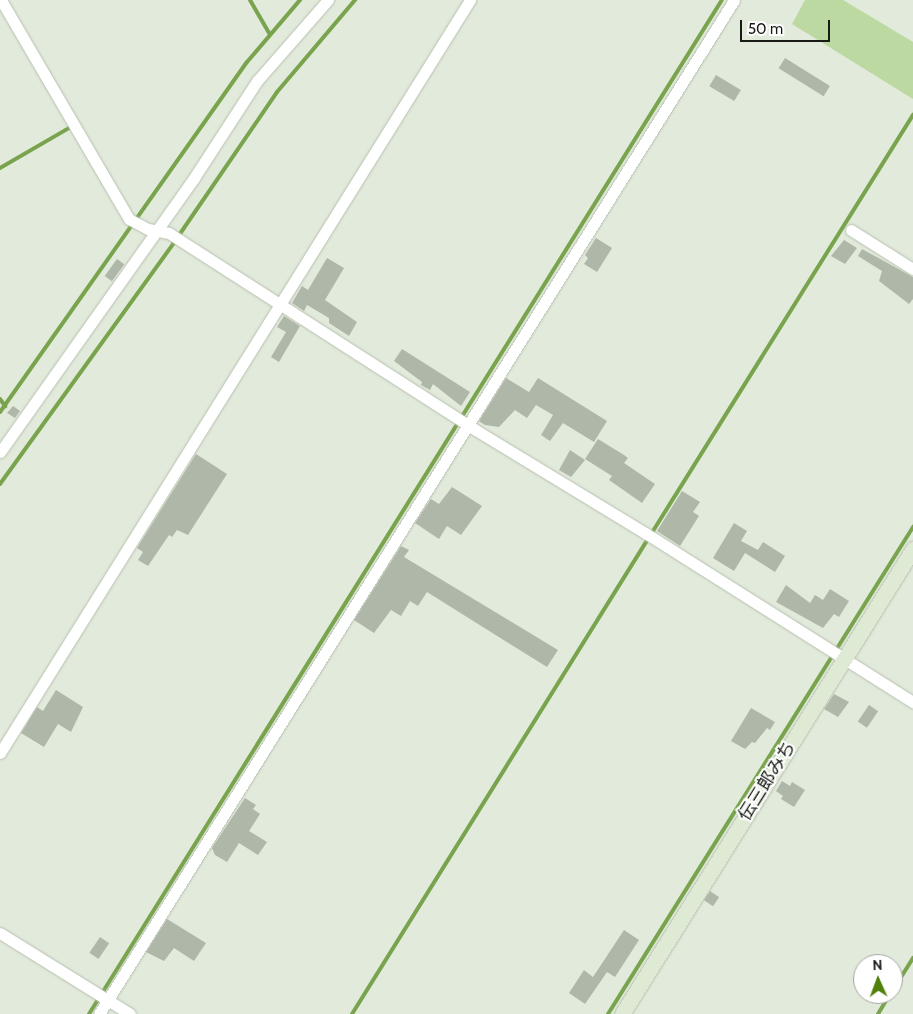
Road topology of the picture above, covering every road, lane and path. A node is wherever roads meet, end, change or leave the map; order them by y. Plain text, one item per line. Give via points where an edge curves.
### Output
1 (1, 0) edge
2 (328, 0) edge
3 (470, 0) edge
4 (734, 0) edge
5 (157, 230) junction
6 (851, 230) dead end
7 (913, 269) edge
8 (282, 304) junction
9 (463, 421) junction
10 (0, 452) edge
11 (913, 549) edge
12 (837, 656) junction
13 (913, 702) edge
14 (0, 753) edge
15 (0, 934) edge
16 (103, 997) junction
17 (99, 1014) edge
18 (130, 1014) edge
19 (622, 1014) edge

1 - 5 street via 136,223
2 - 5 street via 268,66
3 - 8 street
4 - 9 street
5 - 8 street via 176,238
5 - 10 street
6 - 7 street
8 - 9 street
8 - 14 street
9 - 12 street
9 - 16 street
11 - 12 street, 伝三郎みち
12 - 13 street
12 - 19 street, 伝三郎みち
15 - 16 street
16 - 17 street
16 - 18 street

